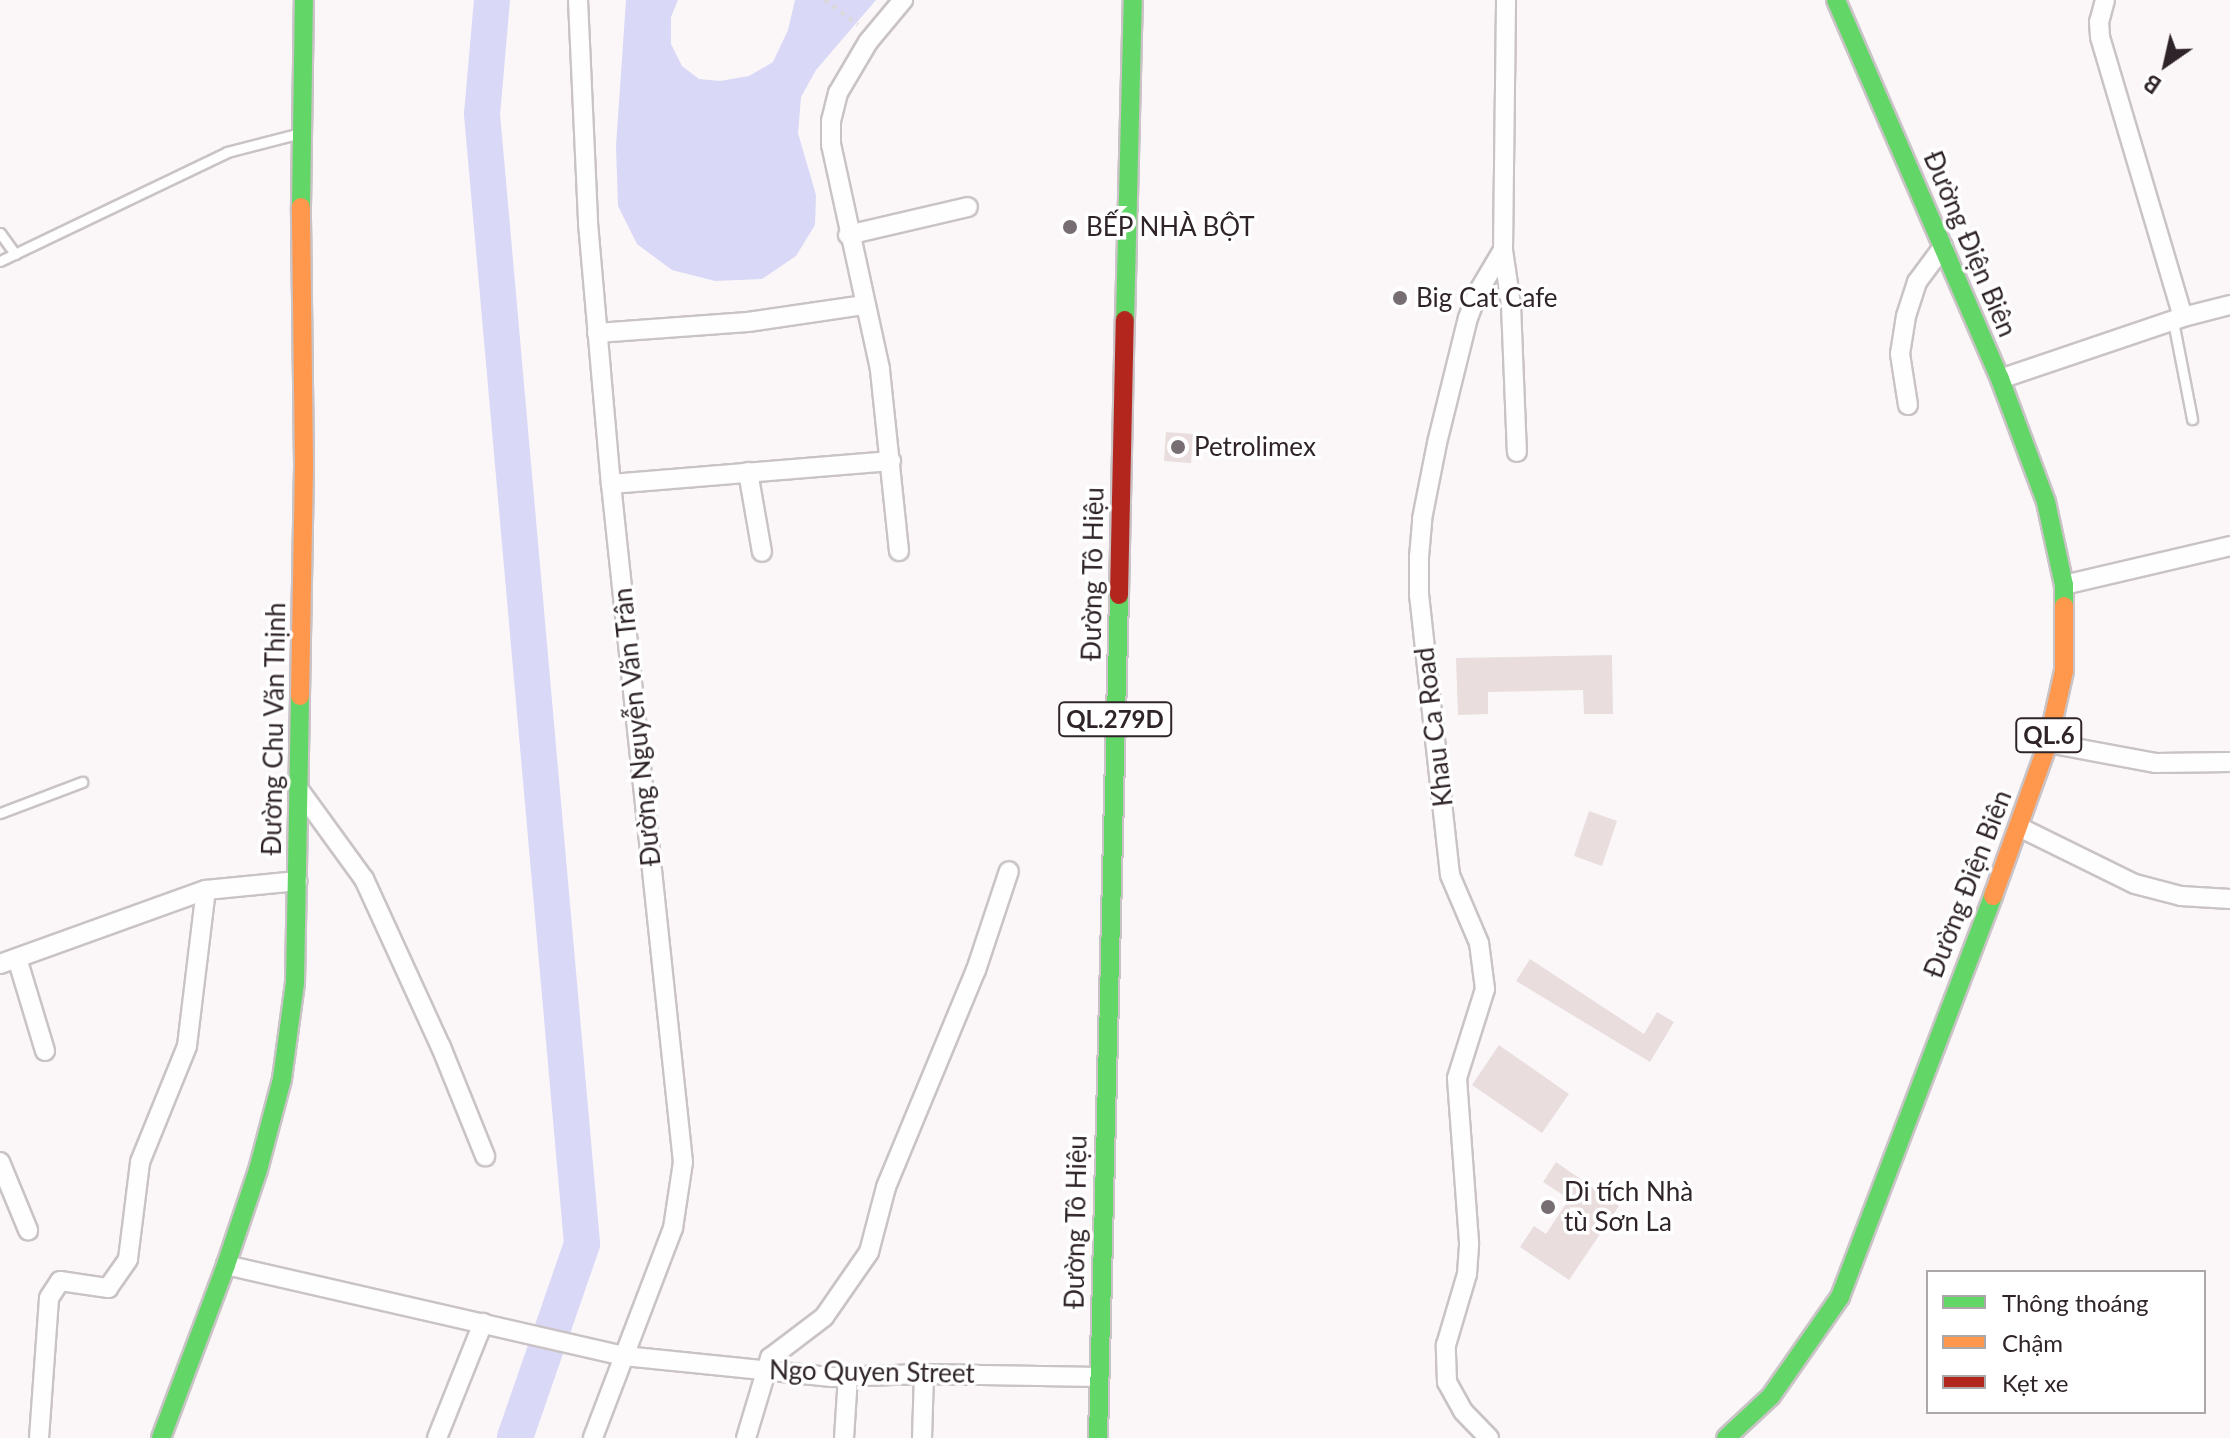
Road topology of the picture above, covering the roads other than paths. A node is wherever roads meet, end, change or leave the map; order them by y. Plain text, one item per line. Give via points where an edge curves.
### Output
1 (304, 0) edge
2 (578, 0) edge
3 (903, 0) edge
4 (1133, 0) edge
5 (1506, 0) edge
6 (1836, 0) edge
7 (2105, 0) edge
8 (300, 133) junction
9 (968, 207) dead end
10 (0, 233) edge
11 (848, 235) junction
12 (1943, 247) junction
13 (1503, 250) junction
14 (15, 254) junction
15 (0, 261) edge
16 (865, 305) junction
17 (2230, 305) edge
18 (2178, 319) junction
19 (597, 333) junction
20 (2000, 379) junction
21 (1908, 405) dead end
22 (2192, 419) dead end
23 (1517, 452) dead end
24 (891, 461) junction
25 (748, 472) junction
26 (611, 484) junction
27 (2230, 546) edge
28 (899, 551) dead end
29 (762, 552) dead end
30 (2064, 585) junction
31 (2048, 743) junction
32 (2230, 762) edge
33 (82, 782) dead end
34 (300, 791) junction
35 (0, 813) edge
36 (2019, 827) junction
37 (1009, 871) dead end
38 (298, 881) junction
39 (206, 890) junction
40 (2230, 899) edge
41 (8, 961) edge
42 (45, 1051) dead end
43 (485, 1156) dead end
44 (0, 1162) edge
45 (28, 1230) dead end
46 (226, 1265) junction
47 (483, 1323) junction
48 (624, 1356) junction
49 (764, 1370) junction
50 (924, 1374) junction
51 (848, 1376) junction
52 (1098, 1377) junction
53 (39, 1438) edge
54 (161, 1438) edge
55 (437, 1438) edge
56 (593, 1438) edge
57 (746, 1438) edge
58 (844, 1438) edge
59 (922, 1438) edge
60 (1098, 1438) edge
61 (1489, 1438) edge
62 (1726, 1438) edge

1 - 8 main road, Đường Chu Văn Thịnh
2 - 19 street, Đường Nguyễn Văn Trân
3 - 11 street via 849,70 834,107 831,145
4 - 52 main road, Đường Tô Hiệu / QL.279D
5 - 13 street
6 - 12 main road, Đường Điện Biên / QL.6
7 - 18 street via 2100,37
8 - 14 lane via 227,152
8 - 34 main road, Đường Chu Văn Thịnh
9 - 11 street
10 - 14 lane
11 - 16 street
12 - 20 main road, Đường Điện Biên / QL.6
12 - 21 street via 1917,282 1906,316 1900,354
13 - 23 street via 1511,305
13 - 61 street, Khau Ca Road via 1468,318 1437,443 1419,557 1450,875 1479,943 1485,989 1457,1078 1469,1242 1467,1274 1446,1345 1447,1382 1463,1411
14 - 15 lane
16 - 19 street via 748,322
16 - 24 street via 880,369
17 - 18 street
18 - 20 street
18 - 22 lane
19 - 26 street, Đường Nguyễn Văn Trân
20 - 30 main road, Đường Điện Biên / QL.6 via 2046,502
24 - 25 street
24 - 28 street
25 - 26 street
25 - 29 street
26 - 48 street, Đường Nguyễn Văn Trân via 683,1162 673,1228
27 - 30 street
30 - 31 main road, Đường Điện Biên / QL.6 via 2064,671
31 - 32 street via 2156,763
31 - 36 main road, Đường Điện Biên / QL.6
33 - 35 lane
34 - 38 main road, Đường Chu Văn Thịnh
34 - 43 street via 364,879
36 - 40 street via 2135,884 2181,896
36 - 62 main road, Đường Điện Biên / QL.6 via 1840,1297 1771,1396
37 - 49 street via 976,970 886,1187 869,1252 824,1317 770,1358
38 - 39 street
38 - 46 main road, Đường Chu Văn Thịnh via 295,983 282,1079
39 - 41 street
39 - 53 street via 187,1046 140,1162 128,1259 108,1288 60,1281 49,1298
41 - 42 street
44 - 45 street
46 - 47 street
46 - 54 main road, Đường Chu Văn Thịnh
47 - 48 street, Ngo Quyen Street
47 - 55 street
48 - 49 street, Ngo Quyen Street
48 - 56 street, Đường Nguyễn Văn Trân
49 - 51 street, Ngo Quyen Street
49 - 57 street
50 - 51 street, Ngo Quyen Street
50 - 52 street, Ngo Quyen Street
50 - 59 street
51 - 58 street
52 - 60 main road, Đường Tô Hiệu / QL.279D

